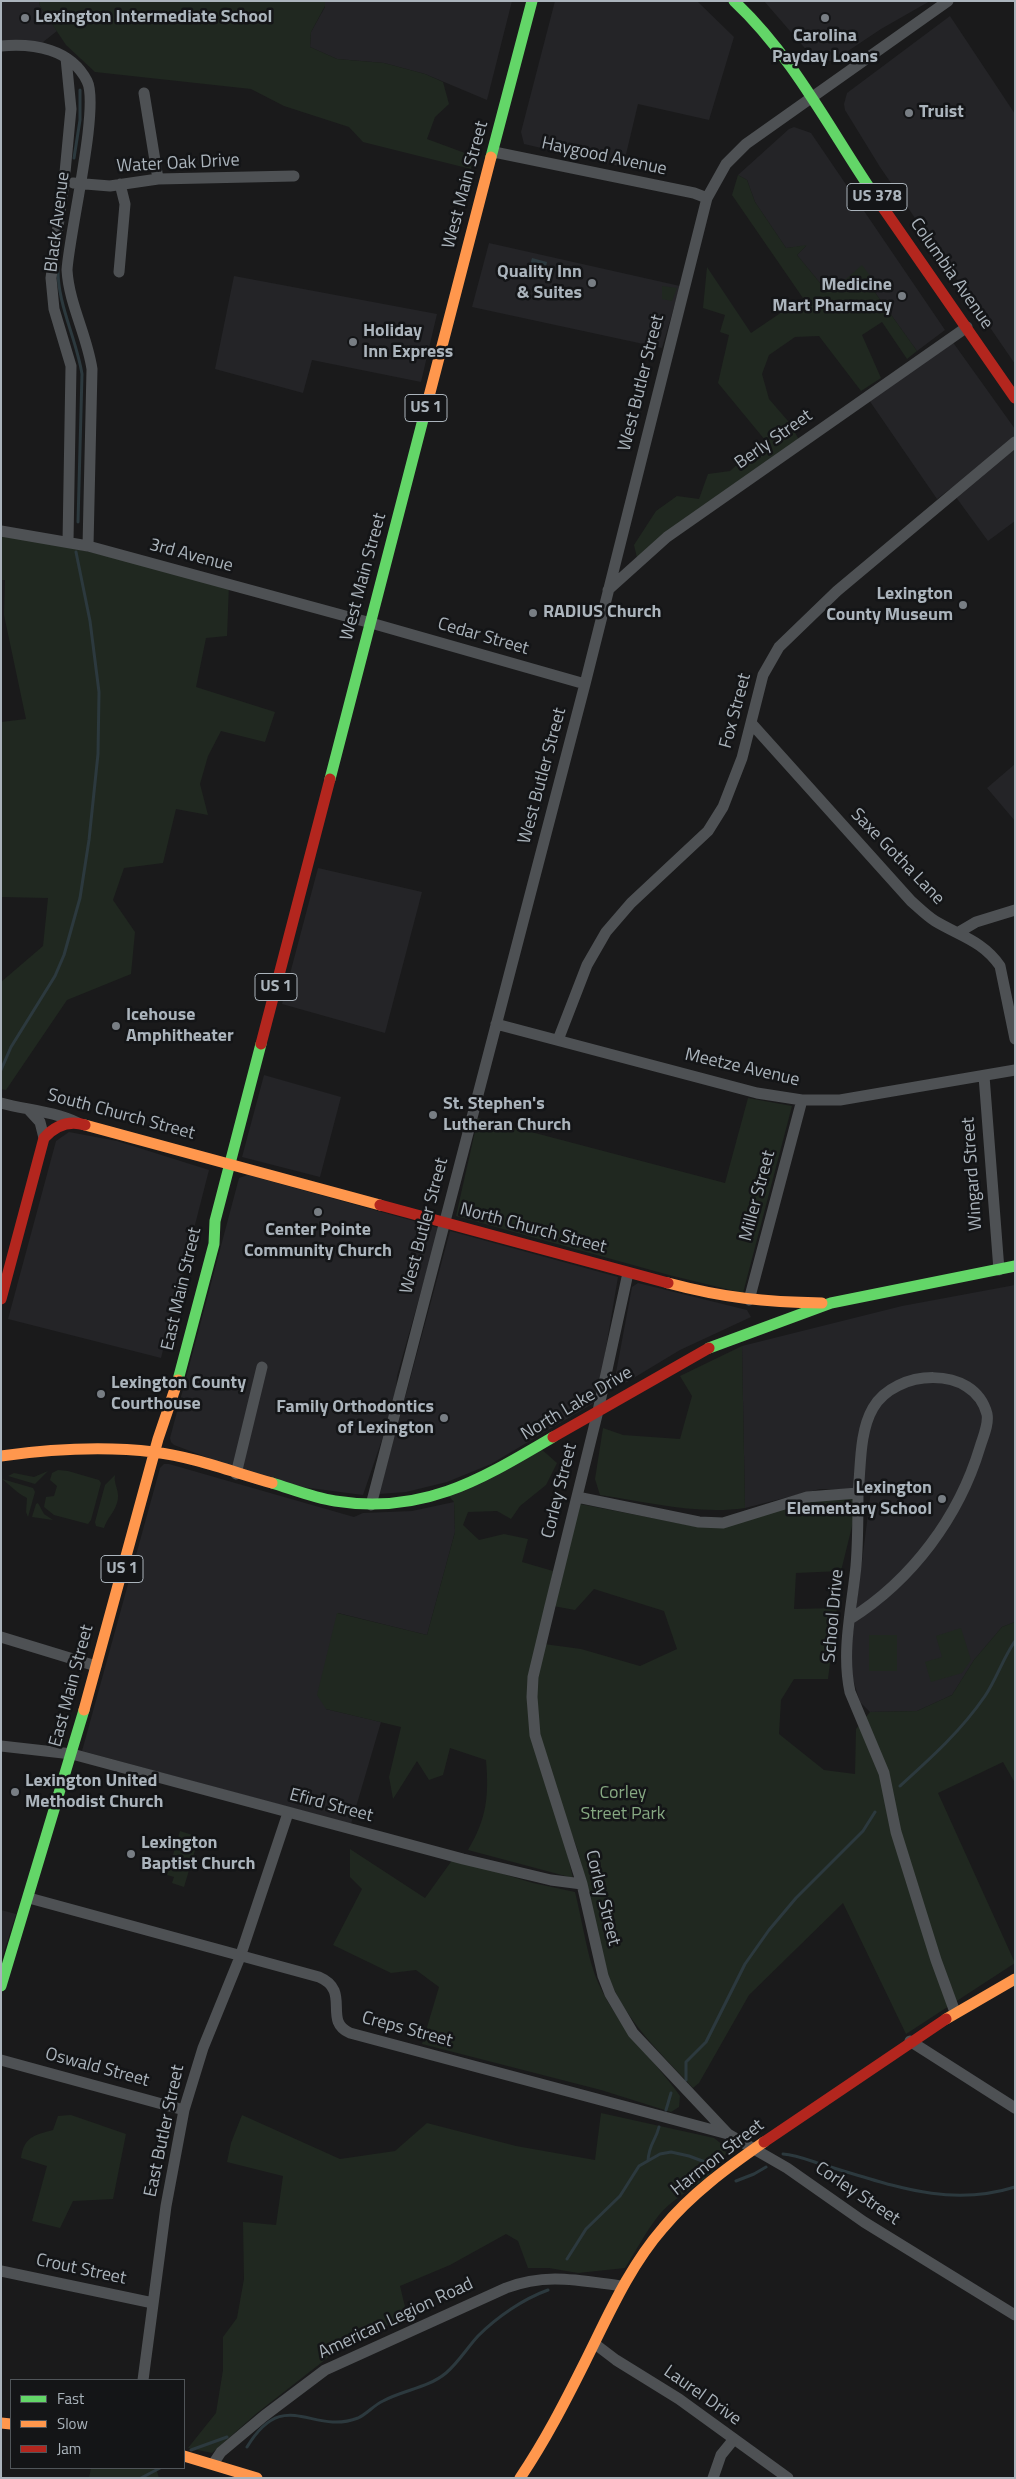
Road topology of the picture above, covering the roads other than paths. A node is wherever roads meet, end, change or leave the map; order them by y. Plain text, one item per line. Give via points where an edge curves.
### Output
1 (734, 1) edge
2 (948, 1) edge
3 (531, 2) edge
4 (1, 46) edge
5 (66, 58) junction
6 (144, 93) dead end
7 (812, 97) junction
8 (494, 152) junction
9 (294, 176) dead end
10 (158, 179) junction
11 (64, 183) junction
12 (80, 184) junction
13 (120, 184) junction
14 (707, 198) junction
15 (119, 272) dead end
16 (967, 327) junction
17 (1015, 398) edge
18 (1015, 442) edge
19 (1, 531) edge
20 (68, 542) junction
21 (88, 546) junction
22 (608, 590) junction
23 (371, 623) junction
24 (585, 684) junction
25 (751, 723) junction
26 (1015, 910) edge
27 (958, 932) junction
28 (496, 1024) junction
29 (1015, 1039) edge
30 (558, 1040) junction
31 (1015, 1070) edge
32 (984, 1076) junction
33 (802, 1100) junction
34 (1, 1103) edge
35 (29, 1110) junction
36 (78, 1123) junction
37 (44, 1138) junction
38 (231, 1162) junction
39 (215, 1221) junction
40 (445, 1223) junction
41 (1015, 1266) edge
42 (999, 1270) junction
43 (628, 1272) junction
44 (1, 1299) edge
45 (748, 1300) junction
46 (831, 1303) junction
47 (262, 1367) dead end
48 (172, 1393) junction
49 (598, 1411) junction
50 (154, 1452) junction
51 (1, 1456) edge
52 (236, 1474) junction
53 (858, 1494) junction
54 (577, 1496) junction
55 (371, 1505) junction
56 (850, 1619) junction
57 (1, 1637) edge
58 (96, 1666) junction
59 (1, 1746) edge
60 (72, 1754) junction
61 (288, 1813) junction
62 (582, 1884) junction
63 (28, 1898) junction
64 (240, 1957) junction
65 (1015, 1979) edge
66 (1, 1986) edge
67 (954, 2012) junction
68 (910, 2041) junction
69 (1, 2060) edge
70 (1015, 2108) edge
71 (184, 2110) junction
72 (728, 2134) junction
73 (755, 2149) junction
74 (1, 2271) edge
75 (623, 2286) junction
76 (153, 2303) junction
77 (1015, 2315) edge
78 (595, 2344) junction
79 (143, 2379) edge
80 (734, 2439) junction
81 (185, 2456) edge
82 (213, 2464) junction
83 (257, 2478) edge
84 (520, 2478) edge
85 (713, 2478) edge
86 (788, 2478) edge

1 - 7 main road, Columbia Avenue / US 378 via 790,63
2 - 7 street, West Butler Street
3 - 8 main road, West Main Street / US 1
4 - 5 street, Black Avenue via 38,46
5 - 11 street, Black Avenue via 71,109
5 - 12 street, Black Avenue via 88,82 89,89 90,117
6 - 10 street
7 - 14 street, West Butler Street via 732,156
7 - 16 main road, Columbia Avenue / US 378 via 849,157
8 - 14 street, Haygood Avenue
8 - 23 main road, West Main Street / US 1
9 - 10 street, Water Oak Drive
10 - 13 street, Water Oak Drive
11 - 12 street, Water Oak Drive
11 - 20 street, Black Avenue via 51,278 54,309 71,366
12 - 13 street, Water Oak Drive
12 - 21 street, Black Avenue via 67,270 92,369
13 - 15 street via 124,204
14 - 22 street, West Butler Street
16 - 17 main road, Columbia Avenue / US 378
16 - 22 street, Berly Street via 668,538
18 - 25 street, Fox Street via 928,513 785,639 763,675
19 - 20 street, 3rd Avenue
20 - 21 street, 3rd Avenue
21 - 23 street, 3rd Avenue
22 - 24 street, West Butler Street
23 - 24 street, Cedar Street
23 - 38 main road, West Main Street / US 1
24 - 28 street, West Butler Street
25 - 27 street, Saxe Gotha Lane via 911,901 934,921
25 - 30 street, Fox Street via 731,789 714,823 688,852 631,903 606,932 587,965
26 - 27 street via 976,922
27 - 29 street, Saxe Gotha Lane via 981,944 1000,966
28 - 30 street, Meetze Avenue
28 - 40 street, West Butler Street
30 - 33 street, Meetze Avenue via 757,1093
31 - 32 street, Meetze Avenue
32 - 33 street, Meetze Avenue via 840,1100
32 - 42 street, Wingard Street
33 - 45 street, Miller Street
34 - 35 street, South Church Street
35 - 36 street, South Church Street via 39,1110
35 - 37 street via 40,1122
36 - 37 main road via 54,1127
36 - 38 main road, South Church Street
37 - 44 main road
38 - 39 main road, East Main Street / US 1
38 - 40 main road, North Church Street
39 - 48 main road, East Main Street / US 1 via 214,1244 182,1368
39 - 48 main road, East Main Street via 201,1245 171,1366
40 - 43 main road, North Church Street
40 - 55 street, West Butler Street
41 - 42 main road, North Lake Drive
42 - 46 main road, North Lake Drive
43 - 45 main road, North Church Street
43 - 49 street, Corley Street
45 - 46 main road, North Church Street
46 - 49 main road, North Lake Drive via 706,1349
47 - 52 street
48 - 50 main road, East Main Street / US 1
49 - 54 street, Corley Street
49 - 55 main road, North Lake Drive via 510,1464 464,1486 418,1500
50 - 51 main road, North Lake Drive via 92,1448
50 - 52 main road, North Lake Drive
50 - 58 main road, East Main Street / US 1
52 - 55 main road, North Lake Drive via 314,1498
53 - 54 street via 807,1497 723,1523 698,1522
53 - 56 street, School Drive via 856,1565
53 - 56 street, School Drive via 866,1427 872,1409 883,1393 899,1383 937,1378 957,1381 972,1390 988,1420 974,1466 957,1504 925,1552 902,1578
54 - 62 street, Corley Street via 533,1677 532,1697 535,1735
56 - 67 street, School Drive via 846,1668 850,1692 884,1773 896,1832
57 - 58 street
58 - 60 main road, East Main Street / US 1
59 - 60 street, Efird Street
60 - 61 street, Efird Street
60 - 63 main road, East Main Street / US 1
61 - 62 street, Efird Street via 542,1878
61 - 64 street, East Butler Street
62 - 72 street, Corley Street via 603,1976 619,2010 648,2051
63 - 64 street, Creps Street
63 - 66 main road, East Main Street / US 1
64 - 71 street, East Butler Street via 203,2048
64 - 72 street, Creps Street via 332,1984 336,1992 337,2021 350,2033
65 - 67 main road, Harmon Street
67 - 68 main road, Harmon Street
68 - 70 street
68 - 73 main road, Harmon Street
69 - 71 street, Oswald Street
71 - 76 street, East Butler Street via 166,2206
72 - 73 street, Corley Street
73 - 75 main road, Harmon Street via 702,2189 676,2214 649,2246
73 - 77 street, Corley Street via 864,2222
74 - 76 street, Crout Street
75 - 78 main road, Harmon Street
75 - 82 street, American Legion Road via 552,2277 506,2288 325,2370 221,2452
76 - 79 street, East Butler Street
78 - 80 street, Laurel Drive
78 - 84 main road, Harmon Street via 548,2436
80 - 85 street via 721,2455
80 - 86 street, Laurel Drive
81 - 82 main road
82 - 83 main road

